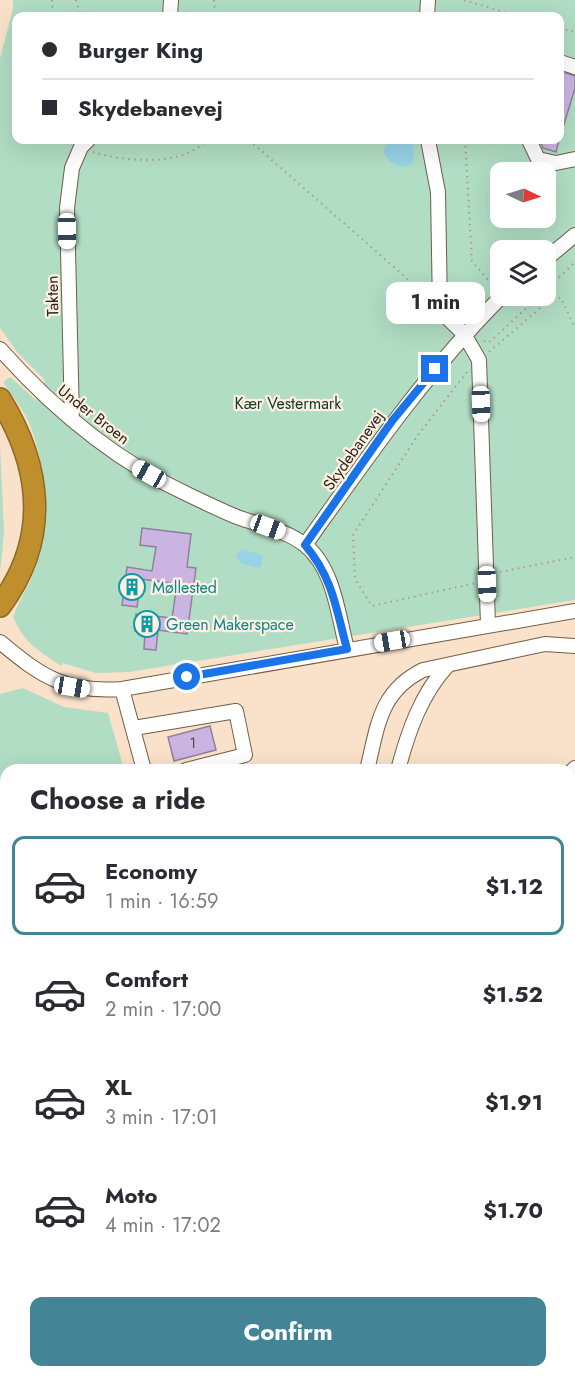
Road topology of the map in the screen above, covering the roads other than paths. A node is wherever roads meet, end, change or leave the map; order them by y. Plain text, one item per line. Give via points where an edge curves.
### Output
1 (84, 144) edge
2 (429, 144) edge
3 (531, 144) edge
4 (575, 159) edge
5 (575, 235) edge
6 (556, 251) edge
7 (419, 290) road end
8 (491, 306) edge
9 (440, 310) junction
10 (464, 334) junction
11 (0, 349) edge
12 (1, 401) edge
13 (72, 420) junction
14 (305, 545) junction
15 (0, 606) edge
16 (575, 610) edge
17 (488, 625) junction
18 (0, 642) edge
19 (575, 646) edge
20 (347, 649) junction
21 (448, 665) junction
22 (122, 689) junction
23 (134, 728) junction
24 (143, 764) edge
25 (210, 764) edge
26 (369, 764) edge
27 (400, 764) edge

1 - 13 street, Takten via 72,168 67,208
2 - 9 street via 438,192
3 - 4 street via 538,159 556,163
5 - 6 street
7 - 9 street
8 - 10 street, Skydebanevej
9 - 10 street
10 - 14 street, Skydebanevej via 392,421
10 - 17 street via 479,360
11 - 13 street, Under Broen
12 - 15 highway via 26,449 35,500 34,531 26,560
13 - 14 street, Under Broen via 129,463 188,495
14 - 20 street, Under Broen via 322,565 330,583
16 - 17 street
17 - 20 street
18 - 22 street via 42,674 72,687 93,691
19 - 21 street via 545,644
20 - 22 street
21 - 26 street via 423,670 393,690
21 - 27 street via 430,684
22 - 23 street
23 - 24 street
23 - 25 street via 236,711 245,755

